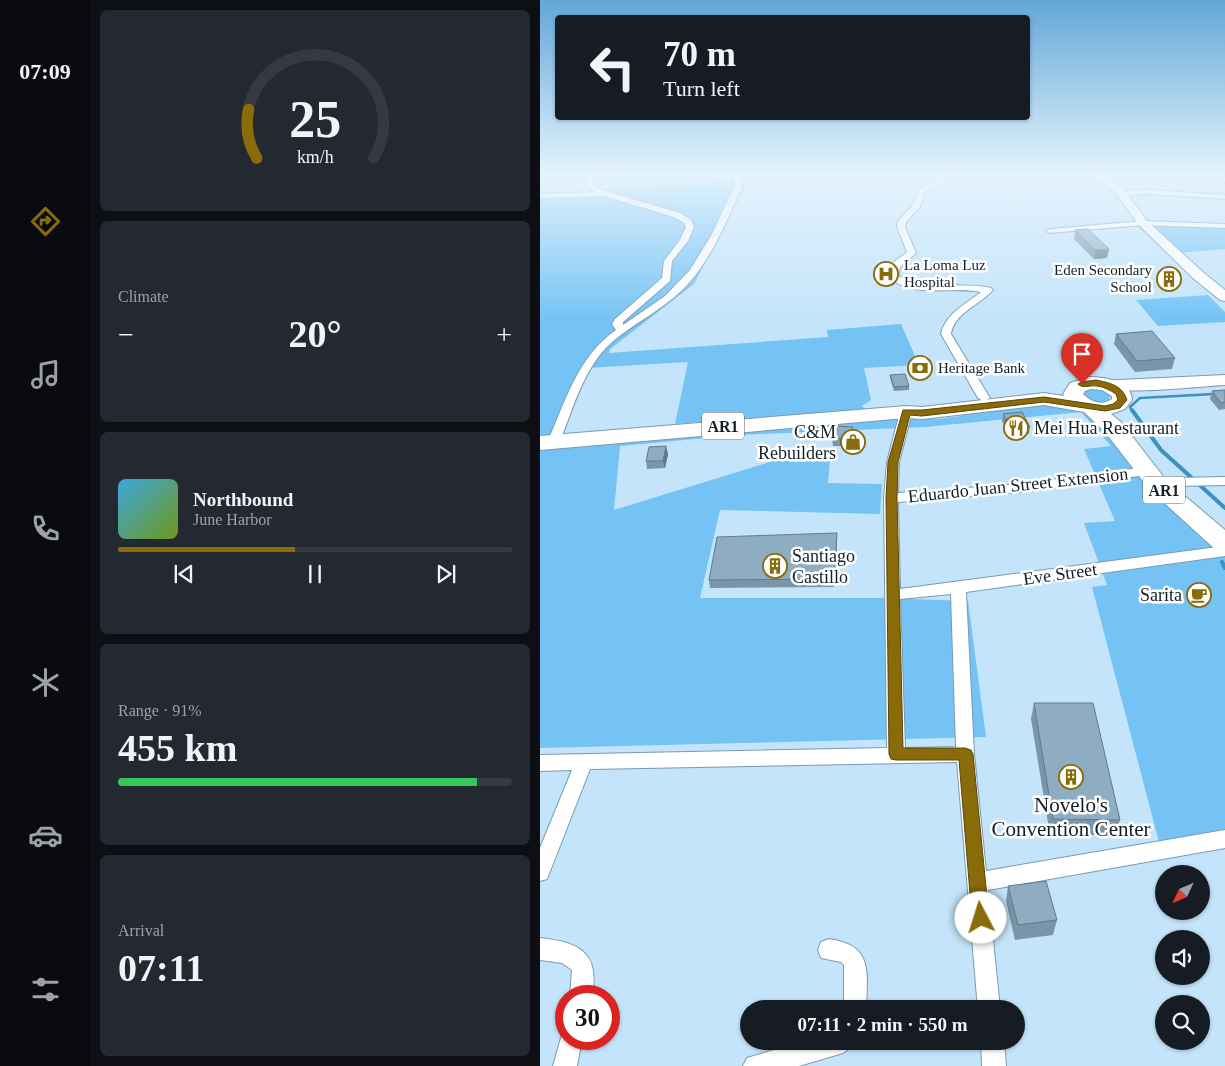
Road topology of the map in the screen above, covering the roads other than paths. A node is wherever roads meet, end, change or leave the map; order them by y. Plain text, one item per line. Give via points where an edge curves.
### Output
1 (688, 222) edge
2 (721, 222) edge
3 (902, 222) edge
4 (1143, 223) junction
5 (1225, 226) edge
6 (1050, 231) dead end
7 (1225, 297) edge
8 (621, 331) junction
9 (1225, 380) edge
10 (1103, 384) junction
11 (1225, 387) edge
12 (984, 398) junction
13 (1085, 400) junction
14 (1121, 402) junction
15 (906, 412) junction
16 (547, 442) edge
17 (1146, 472) junction
18 (1225, 481) edge
19 (1175, 482) junction
20 (891, 498) junction
21 (1225, 522) edge
22 (1225, 544) edge
23 (1225, 551) edge
24 (958, 588) junction
25 (894, 595) junction
26 (896, 754) junction
27 (965, 754) junction
28 (584, 762) junction
29 (540, 763) edge
30 (1225, 839) edge
31 (540, 872) edge
32 (977, 882) junction
33 (540, 949) edge
34 (829, 950) dead end
35 (583, 985) edge
36 (855, 1000) edge
37 (988, 1000) edge
38 (569, 1050) edge
39 (816, 1050) edge
40 (993, 1050) edge
41 (565, 1066) edge
42 (755, 1066) edge
43 (994, 1066) edge

1 - 8 street via 690,227 684,241 668,261 667,279 618,321
2 - 8 street via 691,275 674,292
3 - 12 street via 912,253 897,264 894,272 900,282 912,286 988,290 952,320 945,330
4 - 5 street
4 - 6 street
4 - 7 street
8 - 16 street via 597,351
9 - 10 street
10 - 13 highway via 1089,383
10 - 14 highway via 1120,392
11 - 14 street via 1139,393
12 - 13 highway, AR1
12 - 15 highway, AR1 via 919,407
13 - 14 highway via 1105,408
13 - 15 highway, AR1 via 1044,399
13 - 17 highway, AR1 via 1112,426
14 - 19 highway, AR1 via 1120,414 1125,425
15 - 16 highway, AR1
15 - 20 street via 893,462
17 - 20 street, Eduardo Juan Street Extension via 1021,488
17 - 22 highway, AR1
18 - 19 street
19 - 21 highway, AR1
20 - 25 street
23 - 24 street, Eve Street
24 - 25 street, Eve Street
24 - 27 street
25 - 26 street
26 - 27 street
26 - 28 street
27 - 32 street
28 - 29 street
28 - 31 street
30 - 32 street
32 - 37 street
33 - 35 street via 566,952 576,958 582,967
34 - 36 street via 851,957 856,966
38 - 41 street
39 - 42 street
40 - 43 street

